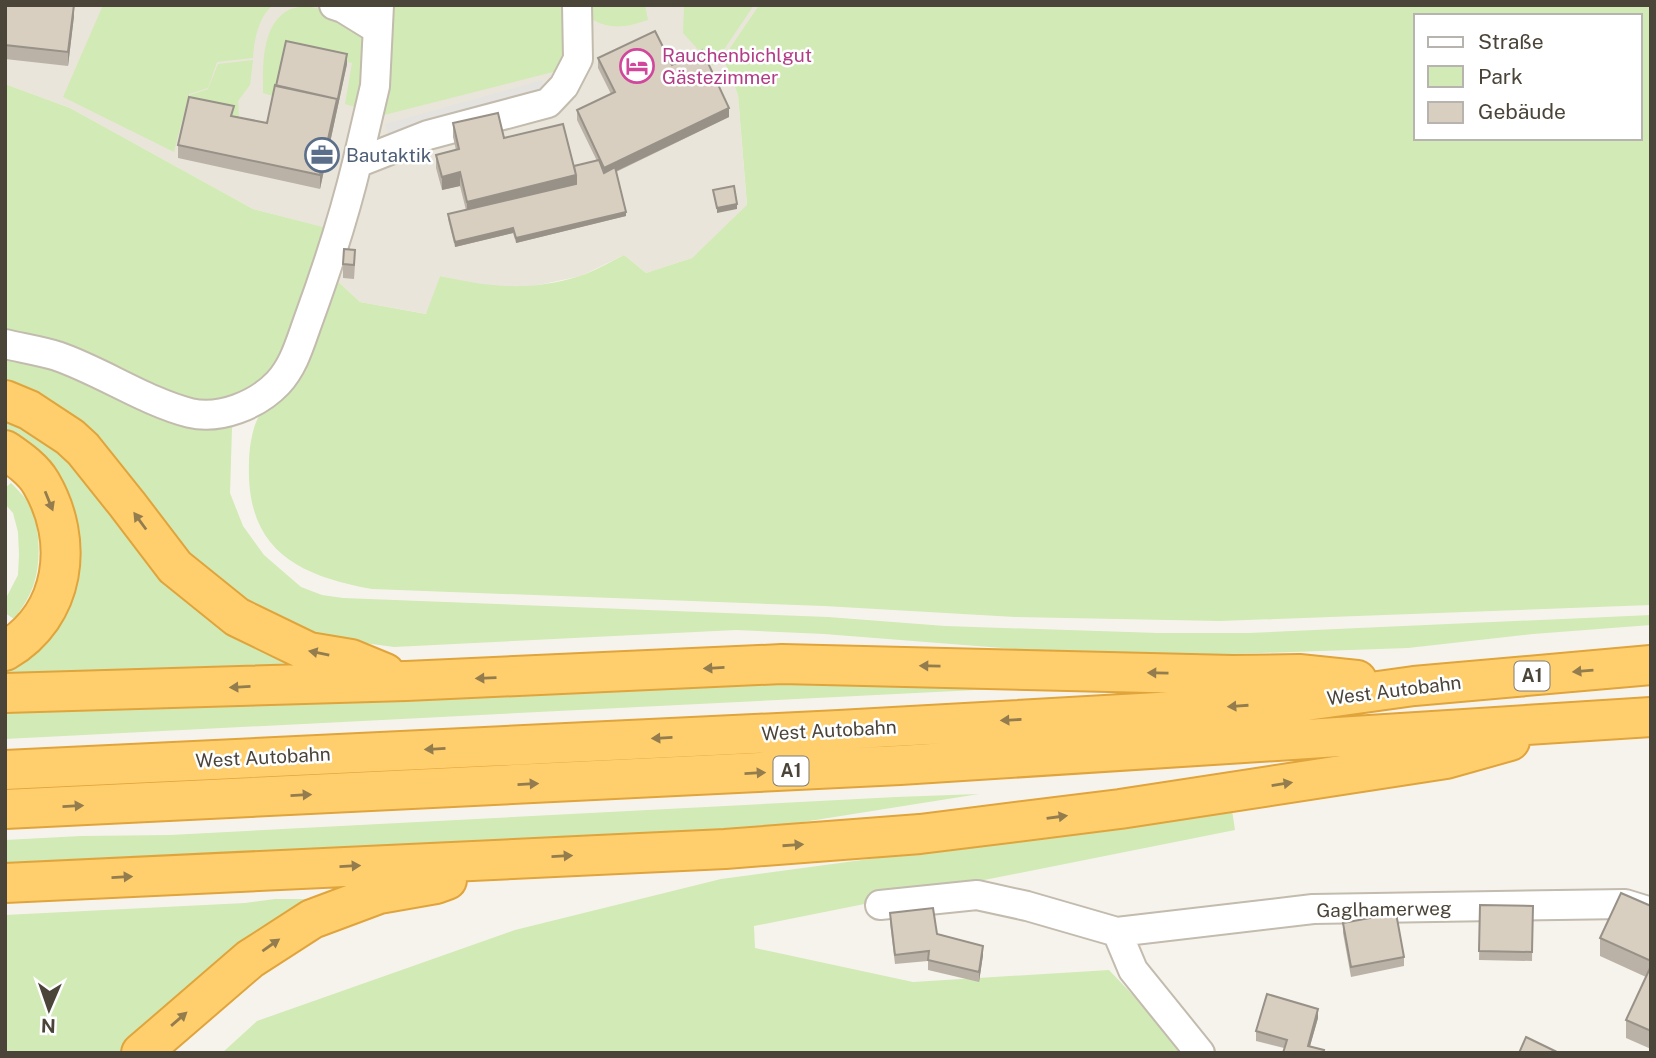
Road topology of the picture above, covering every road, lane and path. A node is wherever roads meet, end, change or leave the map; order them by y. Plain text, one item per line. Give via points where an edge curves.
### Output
1 (334, 5) edge
2 (577, 5) edge
3 (378, 17) edge
4 (357, 163) junction
5 (5, 344) edge
6 (5, 400) edge
7 (5, 450) edge
8 (5, 651) edge
9 (1651, 666) edge
10 (407, 681) junction
11 (1414, 687) junction
12 (5, 693) edge
13 (1651, 717) edge
14 (1576, 723) junction
15 (5, 770) edge
16 (5, 809) edge
17 (494, 860) junction
18 (5, 883) edge
19 (880, 905) dead end
20 (1651, 912) edge
21 (1117, 932) junction
22 (141, 1053) edge
23 (1200, 1053) edge

1 - 3 street
2 - 4 street via 578,59 564,86 548,103 428,135
3 - 4 street via 375,86
4 - 5 street via 320,291 293,361 278,383 258,399 218,414 191,413 57,356
10 -> 6 highway via 351,659 309,652 236,617 175,567 83,449 29,410
7 -> 8 highway via 41,481 58,522 62,547 57,582 41,617
9 -> 11 highway, West Autobahn / A1
11 -> 10 highway via 1300,674 782,664
10 -> 12 highway
11 -> 15 highway, West Autobahn / A1 via 1176,711
13 - 14 highway, West Autobahn / A1
16 -> 14 highway, West Autobahn / A1 via 913,765
17 -> 14 highway via 789,845 1042,819 1446,759
18 -> 17 highway
22 -> 17 highway via 250,959 312,919 379,894 436,884
19 - 21 street, Gaglhamerweg via 977,895
20 - 21 street, Gaglhamerweg via 1625,904 1313,909
21 - 23 street via 1133,970

